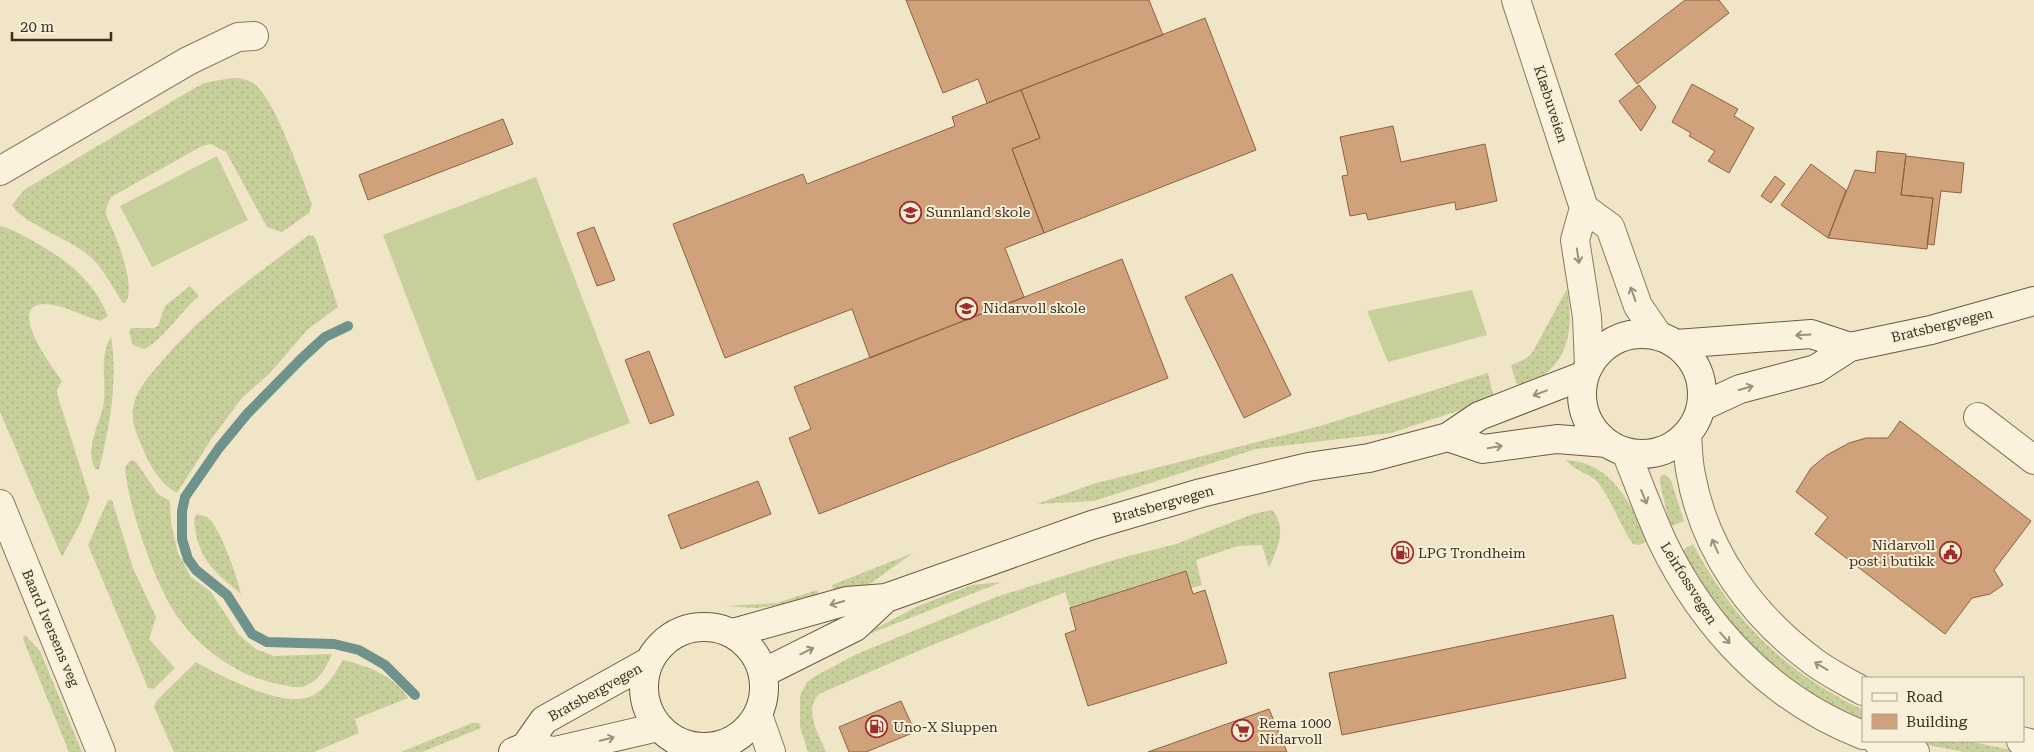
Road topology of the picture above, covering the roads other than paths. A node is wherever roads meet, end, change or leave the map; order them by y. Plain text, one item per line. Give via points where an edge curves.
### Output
1 (1516, 0) edge
2 (254, 36) dead end
3 (0, 171) edge
4 (1584, 208) junction
5 (2034, 301) edge
6 (1667, 340) junction
7 (1850, 347) junction
8 (1587, 370) junction
9 (1701, 407) junction
10 (1978, 417) dead end
11 (1687, 434) junction
12 (1448, 437) junction
13 (1617, 448) junction
14 (2034, 460) edge
15 (0, 504) edge
16 (886, 598) junction
17 (733, 633) junction
18 (648, 662) junction
19 (763, 673) junction
20 (1862, 691) edge
21 (758, 715) junction
22 (658, 728) junction
23 (1862, 735) edge
24 (1880, 742) edge
25 (519, 749) edge
26 (717, 750) edge
27 (102, 752) edge
28 (771, 752) edge
29 (1915, 752) edge

1 - 4 main road, Klæbuveien
2 - 3 main road via 238,38 188,61
6 -> 4 main road via 1638,306 1610,227
4 -> 8 main road via 1575,240 1587,317
5 - 7 main road, Bratsbergvegen via 1931,330
7 -> 6 main road via 1811,334
6 - 8 main road via 1637,334 1619,338 1602,349
6 - 9 main road via 1691,359 1700,378
9 -> 7 main road, Bratsbergvegen via 1740,389 1816,369
8 -> 12 main road, Bratsbergvegen via 1479,416
8 - 13 main road via 1583,386 1584,409 1593,428
9 - 11 main road
10 - 14 main road
11 - 13 main road via 1660,452 1647,454
20 -> 11 main road via 1814,662 1768,622 1740,591 1721,560 1700,513 1690,475
12 -> 13 main road via 1483,449 1557,440
12 - 16 main road, Bratsbergvegen via 1369,458 1308,467 1201,493 1092,525
13 -> 23 main road, Leirfossvegen via 1663,542 1696,600 1720,633 1772,684 1806,708
15 - 27 main road, Baard Iversens veg
16 -> 17 main road, Bratsbergvegen via 847,600
19 -> 16 main road, Bratsbergvegen via 855,627
17 - 18 main road via 709,626 687,628 660,644
17 - 19 main road via 755,654
18 - 22 main road via 643,682 647,710
18 - 25 main road, Bratsbergvegen via 544,720
19 - 21 main road via 764,694
21 - 26 main road via 745,732
21 - 28 main road
25 -> 22 main road, Bratsbergvegen via 555,751
22 - 26 main road via 674,740
24 - 29 main road

